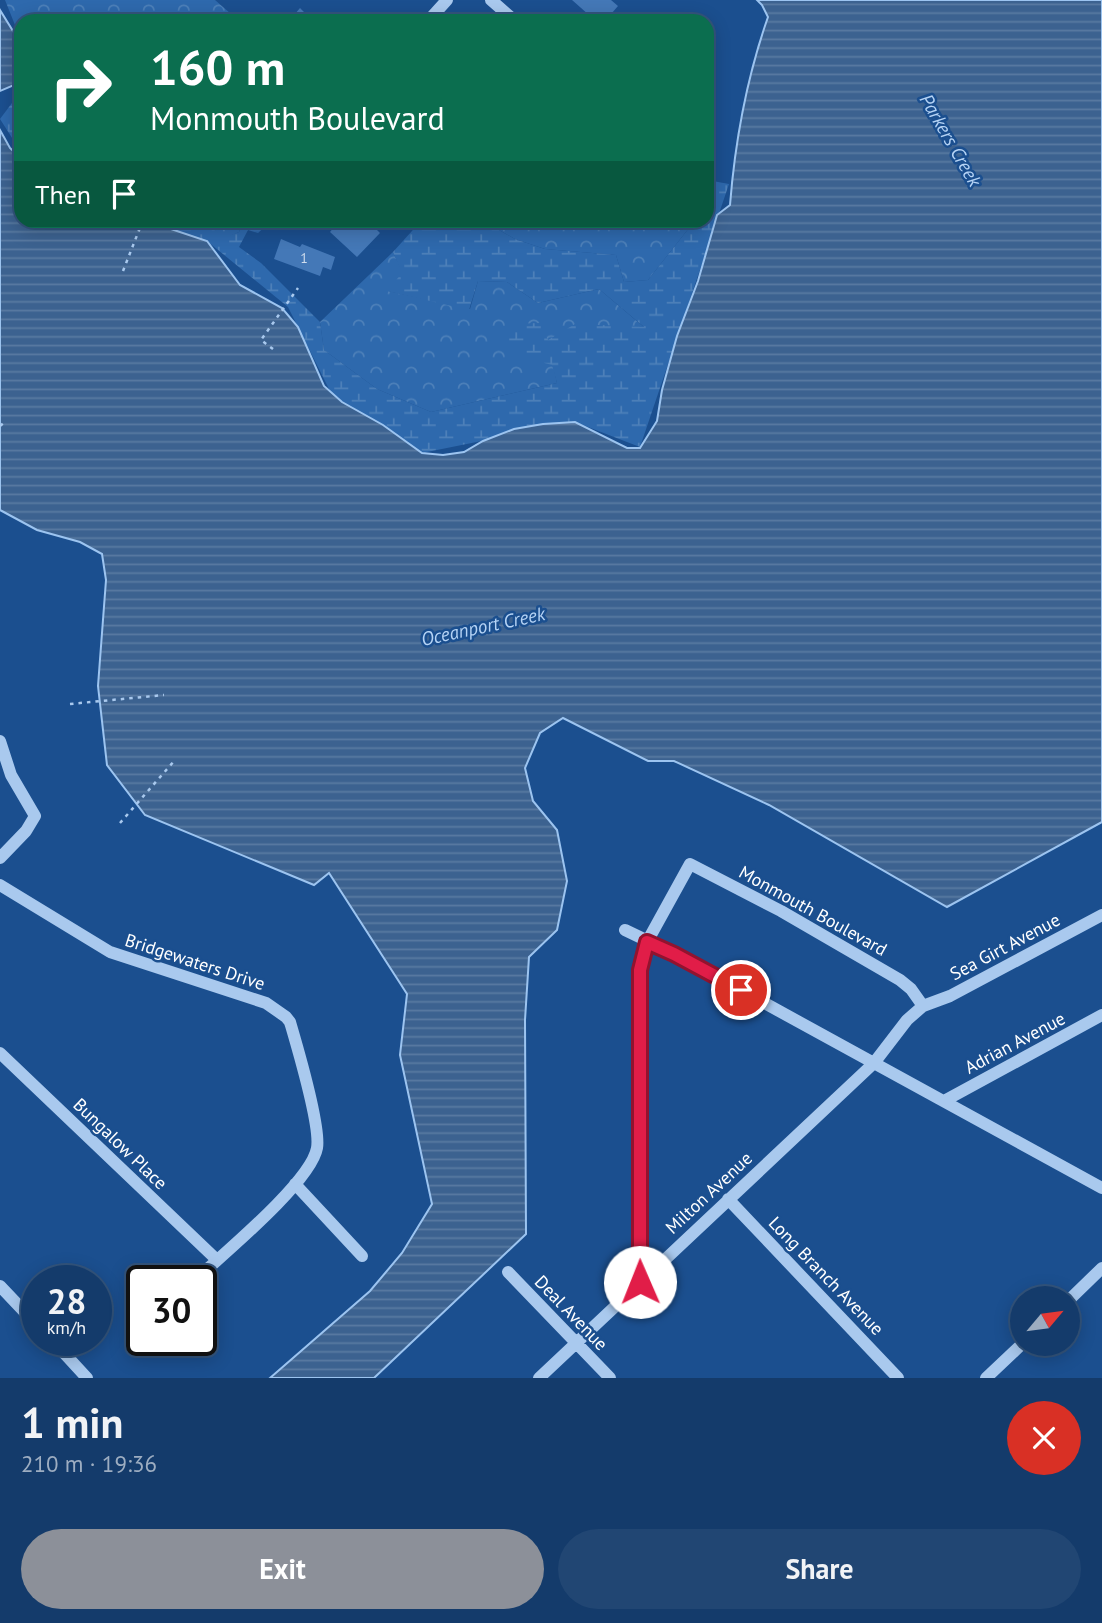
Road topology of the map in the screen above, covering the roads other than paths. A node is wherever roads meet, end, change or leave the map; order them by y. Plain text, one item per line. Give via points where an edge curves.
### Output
1 (447, 0) edge
2 (491, 0) edge
3 (434, 14) edge
4 (506, 14) edge
5 (0, 741) edge
6 (0, 858) edge
7 (0, 885) edge
8 (1102, 915) edge
9 (625, 930) dead end
10 (647, 942) junction
11 (923, 1006) junction
12 (1102, 1015) edge
13 (0, 1053) edge
14 (874, 1063) junction
15 (944, 1101) junction
16 (295, 1184) junction
17 (1102, 1188) edge
18 (728, 1199) junction
19 (362, 1256) dead end
20 (216, 1260) junction
21 (211, 1265) edge
22 (1102, 1268) edge
23 (508, 1272) dead end
24 (640, 1282) junction
25 (0, 1286) edge
26 (1080, 1289) edge
27 (21, 1308) edge
28 (576, 1343) junction
29 (1010, 1355) edge
30 (66, 1356) edge
31 (87, 1378) edge
32 (540, 1378) edge
33 (610, 1378) edge
34 (898, 1378) edge
35 (986, 1378) edge

1 - 3 street
2 - 4 street
5 - 6 street via 9,769 35,816
7 - 16 street, Bridgewaters Drive via 110,952 266,1003 286,1017 298,1047 317,1139 311,1164
8 - 11 street, Sea Girt Avenue
9 - 10 street
10 - 11 street, Monmouth Boulevard via 690,864 889,973 911,989
10 - 14 street
10 - 24 street via 640,970
11 - 14 street
12 - 15 street, Adrian Avenue
13 - 20 street, Bungalow Place
14 - 15 street
14 - 18 street, Milton Avenue
15 - 17 street
16 - 19 street
16 - 20 street, Bridgewaters Drive
18 - 24 street, Milton Avenue
18 - 34 street, Long Branch Avenue
20 - 21 street, Bridgewaters Drive
22 - 26 street
23 - 28 street, Deal Avenue
24 - 28 street, Milton Avenue
25 - 27 street
28 - 32 street, Milton Avenue
28 - 33 street, Deal Avenue
29 - 35 street
30 - 31 street

